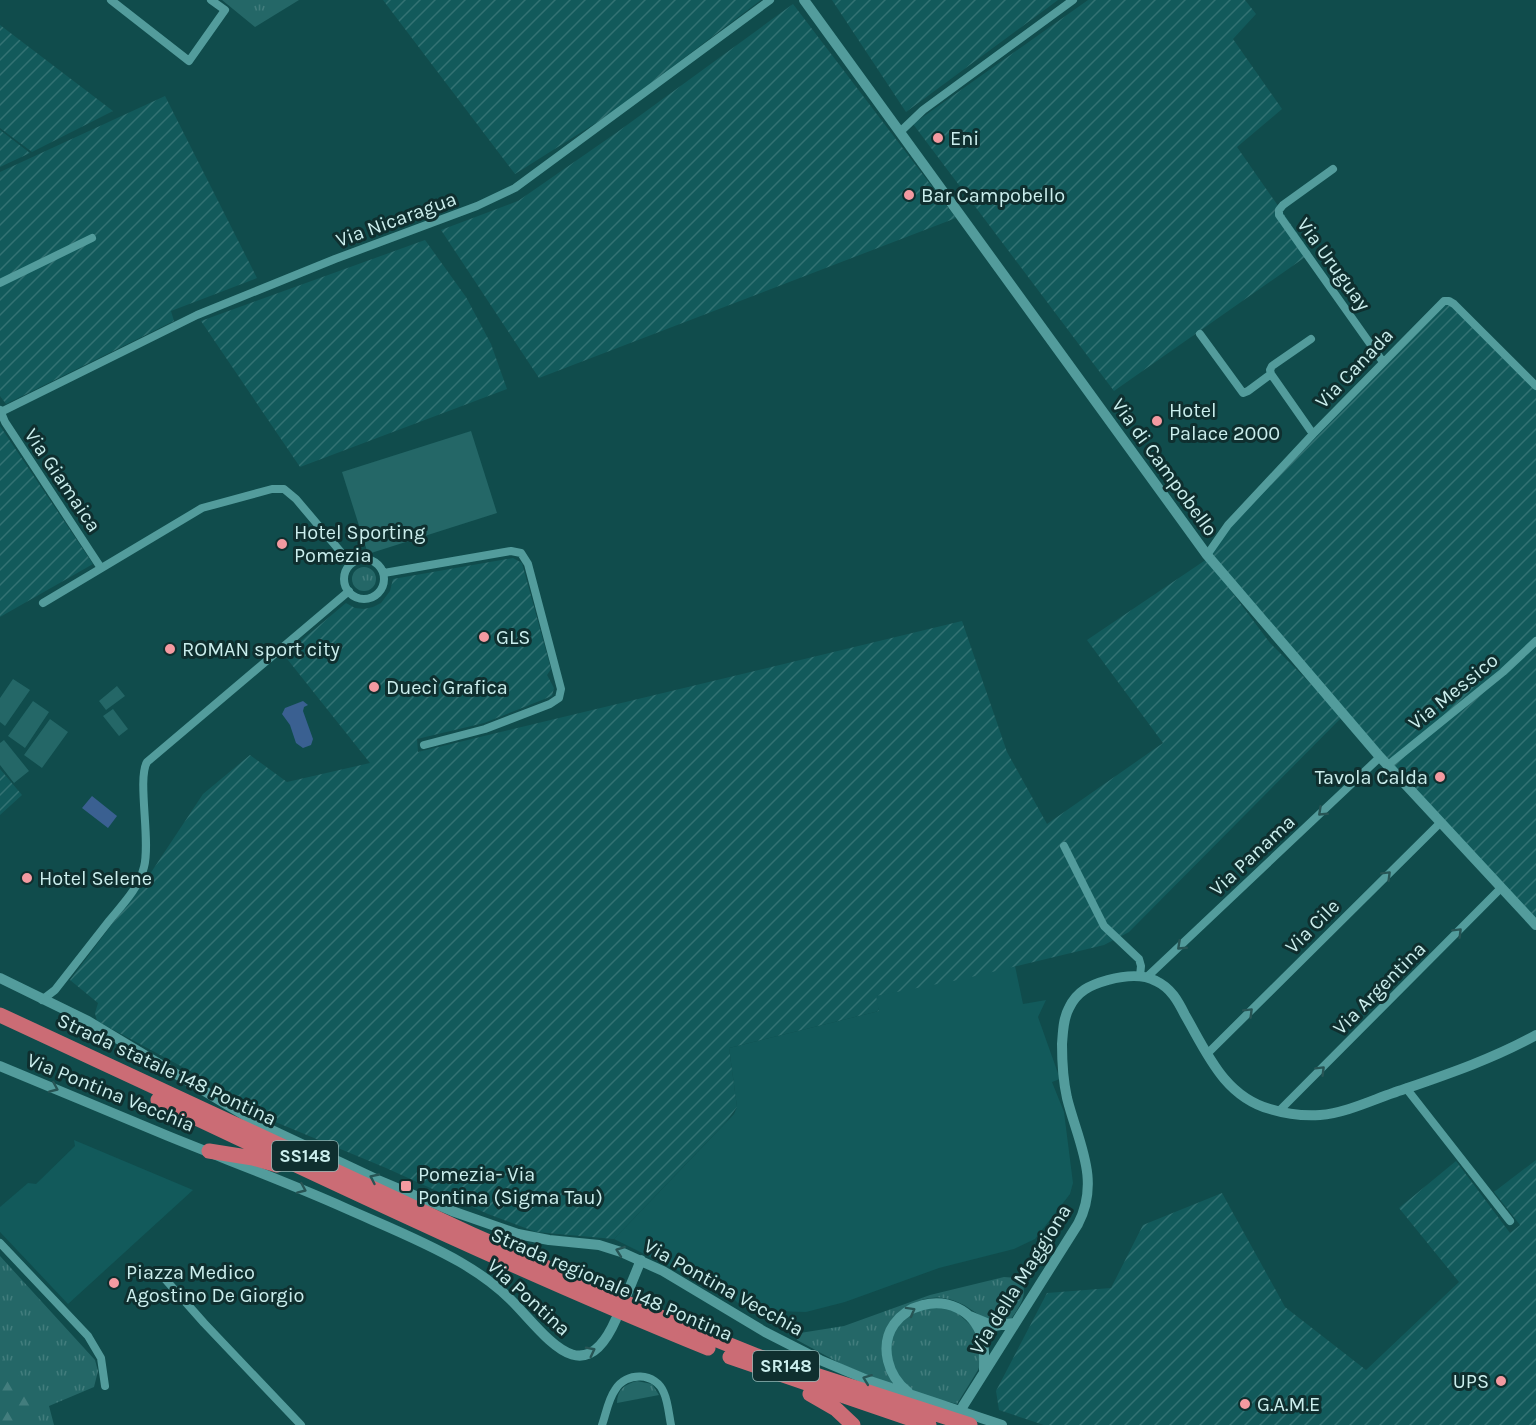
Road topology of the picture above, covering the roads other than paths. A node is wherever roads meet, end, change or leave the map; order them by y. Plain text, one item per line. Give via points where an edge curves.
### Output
1 (111, 0) edge
2 (211, 0) edge
3 (770, 0) edge
4 (805, 0) edge
5 (1073, 0) edge
6 (900, 132) junction
7 (1333, 169) dead end
8 (92, 238) dead end
9 (0, 283) edge
10 (1200, 334) dead end
11 (1311, 339) dead end
12 (1383, 362) junction
13 (1271, 374) junction
14 (1536, 386) edge
15 (0, 411) edge
16 (1313, 434) junction
17 (1207, 555) junction
18 (351, 564) junction
19 (101, 568) junction
20 (384, 573) junction
21 (349, 591) junction
22 (43, 603) dead end
23 (1536, 641) edge
24 (424, 745) dead end
25 (1384, 761) junction
26 (1440, 823) junction
27 (1064, 846) dead end
28 (1501, 888) junction
29 (1536, 925) edge
30 (1143, 976) junction
31 (0, 979) edge
32 (38, 999) junction
33 (0, 1015) edge
34 (0, 1026) edge
35 (1536, 1035) edge
36 (1207, 1054) junction
37 (0, 1065) edge
38 (1407, 1088) junction
39 (1279, 1111) junction
40 (256, 1133) junction
41 (208, 1151) junction
42 (341, 1162) junction
43 (321, 1177) junction
44 (1510, 1221) dead end
45 (0, 1243) edge
46 (640, 1260) junction
47 (158, 1271) dead end
48 (627, 1294) dead end
49 (608, 1301) junction
50 (636, 1313) junction
51 (969, 1316) junction
52 (616, 1319) dead end
53 (1014, 1323) junction
54 (731, 1358) junction
55 (984, 1370) junction
56 (105, 1386) dead end
57 (910, 1394) junction
58 (963, 1406) dead end
59 (936, 1415) edge
60 (974, 1421) edge
61 (301, 1425) edge
62 (602, 1425) edge
63 (671, 1425) edge
64 (853, 1425) edge
65 (1002, 1425) edge

1 - 2 street via 189,61 225,10
3 - 15 street, Via Nicaragua via 515,188 197,315
4 - 6 street, Via di Campobello
5 - 6 street via 923,110
6 - 17 street, Via di Campobello
7 - 12 street, Via Uruguay via 1282,205 1279,215
8 - 9 street
10 - 13 street via 1242,392
11 - 13 street via 1272,366
12 - 14 street, Via Canada via 1447,300
12 - 16 street, Via Canada
13 - 16 street
15 - 19 street, Via Giamaica
16 - 17 street, Via Canada via 1228,525
17 - 25 street, Via di Campobello
18 - 19 street via 296,499 279,489 202,508
18 - 20 street via 370,560
18 - 21 street via 345,578
19 - 22 street
20 - 21 street via 383,586 374,596 361,598
20 - 24 street via 512,551 520,553 528,564 561,688 550,705
21 - 32 street via 147,762 143,774 146,857 142,874 55,990
23 - 25 street, Via Messico via 1503,672
25 - 26 street, Via di Campobello
25 -> 30 street, Via Panama
26 - 28 street, Via di Campobello
36 -> 26 street, Via Cile
27 - 30 street via 1104,926 1139,959
28 - 29 street, Via di Campobello
39 -> 28 street, Via Argentina
30 - 36 street via 1169,990
30 - 53 street, Via della Maggiona via 1114,978 1087,987 1073,1000 1067,1013 1063,1073 1088,1171 1089,1195 1078,1224
31 - 32 street
32 - 42 street, Via Pontina Vecchia via 60,1012 68,1011 259,1124
33 - 40 highway, Strada statale 148 Pontina / SS148
34 - 43 highway, Strada statale 148 Pontina / SS148
35 - 38 street via 1493,1056
36 - 39 street via 1236,1092
37 -> 41 street, Via Pontina Vecchia
38 - 39 street via 1329,1114
38 - 44 street
40 - 42 highway
40 - 49 highway, Strada statale 148 Pontina / SS148
41 - 43 highway via 253,1158
41 -> 52 street, Via Pontina via 454,1259 495,1286 569,1354 584,1356 596,1351
46 -> 42 street, Via Pontina Vecchia via 599,1245 518,1234 445,1208
43 - 49 highway, Strada regionale 148 Pontina / SR148
45 - 56 street via 88,1336 100,1356
46 - 48 street
57 -> 46 street, Via Pontina Vecchia via 860,1377 777,1338
47 - 61 street
49 - 50 highway, Strada regionale 148 Pontina / SR148
50 - 54 highway, Strada regionale 148 Pontina / SR148
50 - 59 highway, Strada regionale 148 Pontina / SR148
51 - 53 street via 994,1326
51 - 55 street via 982,1339
57 -> 51 street via 896,1381 887,1358 888,1338 895,1324 912,1309 932,1304 948,1304
53 - 55 street, Via della Maggiona
54 - 59 highway, Strada regionale 148 Pontina / SR148
54 - 64 highway via 821,1399
55 - 58 street, Via della Maggiona
57 - 59 street, Via Pontina Vecchia
59 - 60 highway, Strada regionale 148 Pontina / SR148
60 - 65 street
62 - 63 street via 616,1387 639,1376 654,1380 662,1388

